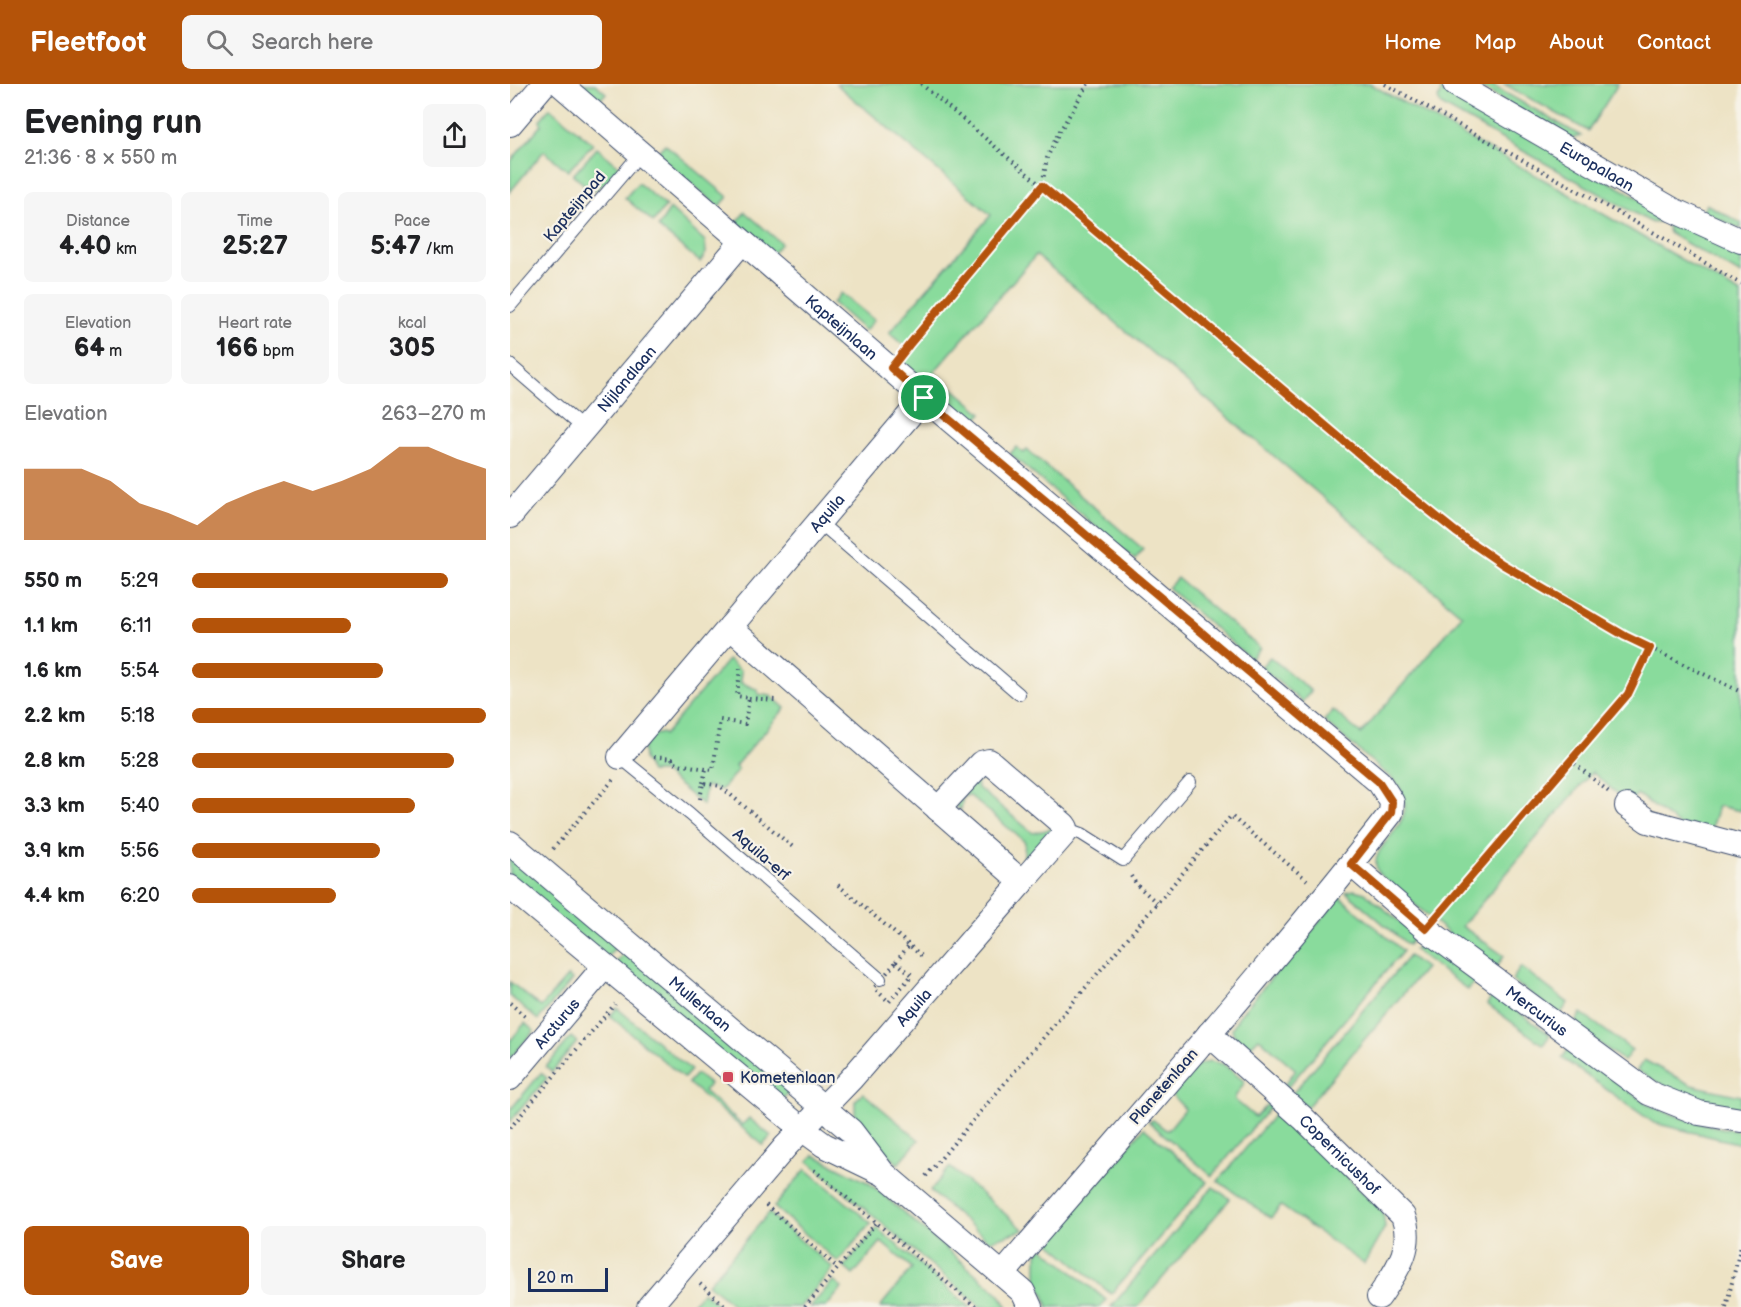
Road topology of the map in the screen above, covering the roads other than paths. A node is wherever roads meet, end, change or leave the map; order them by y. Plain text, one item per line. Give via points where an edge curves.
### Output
1 (544, 84) edge
2 (560, 84) edge
3 (1455, 84) edge
4 (510, 124) edge
5 (640, 154) junction
6 (1741, 241) edge
7 (742, 242) junction
8 (510, 306) edge
9 (510, 364) edge
10 (924, 398) junction
11 (583, 428) junction
12 (510, 516) edge
13 (819, 522) junction
14 (732, 629) junction
15 (1019, 694) dead end
16 (623, 758) joint
17 (1190, 782) dead end
18 (1627, 806) road end
19 (938, 809) junction
20 (1066, 828) junction
21 (510, 843) edge
22 (1741, 846) edge
23 (1351, 864) junction
24 (1022, 882) junction
25 (510, 887) edge
26 (604, 967) junction
27 (880, 979) dead end
28 (1209, 1034) junction
29 (510, 1078) edge
30 (825, 1108) junction
31 (1741, 1120) edge
32 (794, 1138) junction
33 (883, 1173) junction
34 (1003, 1274) junction
35 (1379, 1297) dead end
36 (649, 1307) edge
37 (1030, 1307) edge

1 - 4 street
2 - 5 street, Kapteijnlaan
3 - 6 street, Europalaan via 1673,210
5 - 7 street, Kapteijnlaan
5 - 8 lane, Kapteijnpad
7 - 10 street, Kapteijnlaan
7 - 11 street, Nijlandlaan
9 - 11 lane
10 - 13 street, Aquila
10 - 23 street, Kapteijnlaan via 1379,782 1392,802 1391,813
11 - 12 street, Nijlandlaan
13 - 14 street, Aquila
13 - 15 lane
14 - 16 street, Aquila
14 - 19 street
16 - 27 lane, Aquila-erf
17 - 20 lane via 1122,860
18 - 22 street via 1648,821
19 - 20 street via 981,763 989,761
19 - 24 street
20 - 24 street, Aquila
21 - 30 street, Mullerlaan
23 - 28 street, Planetenlaan
23 - 31 street, Mercurius via 1426,929 1649,1093 1698,1113
24 - 30 street, Aquila
25 - 26 street, Mullerlaan
26 - 29 street, Arcturus
26 - 32 street, Mullerlaan
28 - 34 street, Planetenlaan
28 - 35 street, Copernicushof via 1303,1118 1403,1216 1408,1238 1406,1251
30 - 32 street, Aquila
30 - 33 street, Mullerlaan via 851,1131
32 - 33 street, Mullerlaan via 824,1145
32 - 36 street
33 - 34 street, Mullerlaan
34 - 37 street via 1023,1292

